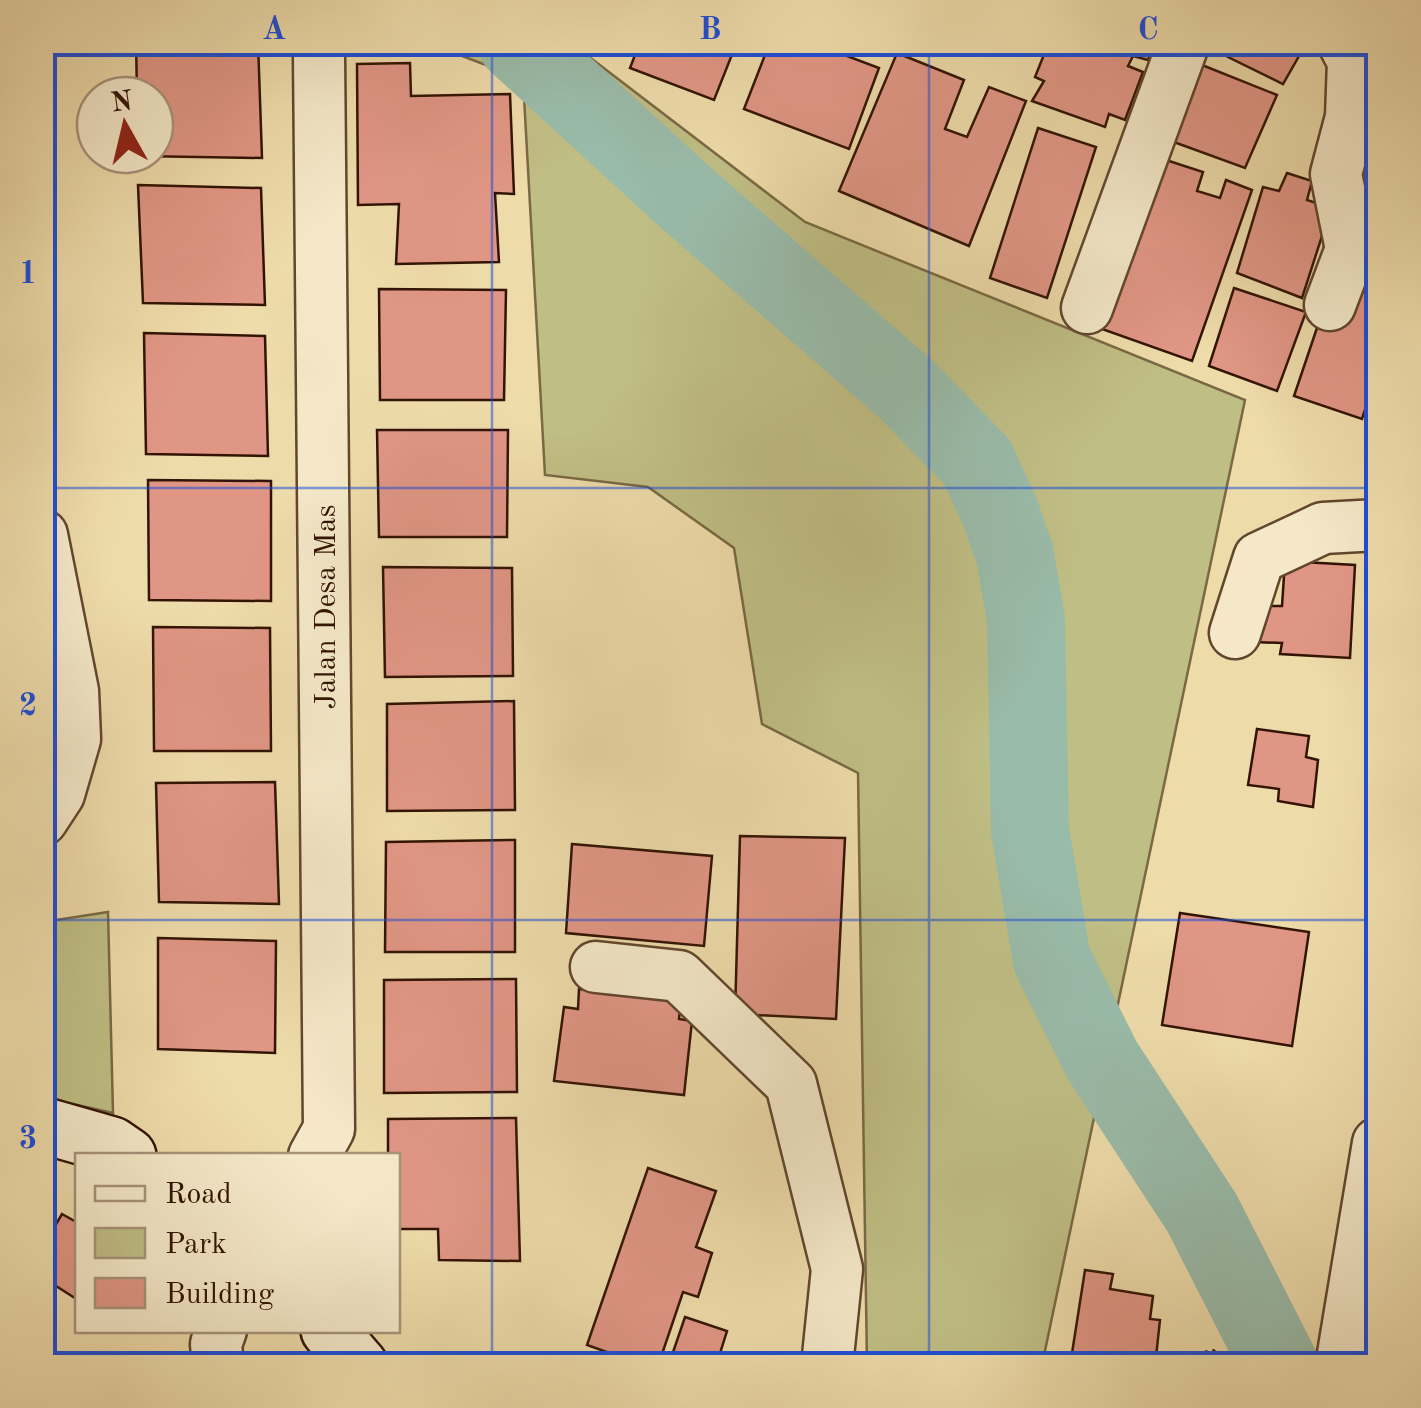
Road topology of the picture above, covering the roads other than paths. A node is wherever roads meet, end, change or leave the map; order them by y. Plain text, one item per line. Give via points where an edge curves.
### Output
1 (1184, 42) edge
2 (1343, 42) edge
3 (319, 55) dead end
4 (1330, 305) dead end
5 (1087, 308) dead end
6 (1378, 526) edge
7 (42, 535) edge
8 (1234, 633) dead end
9 (42, 820) edge
10 (596, 967) dead end
11 (42, 1125) edge
12 (1378, 1144) edge
13 (124, 1153) edge
14 (316, 1153) edge
15 (220, 1333) edge
16 (332, 1333) edge
17 (1350, 1355) edge
18 (218, 1366) edge
19 (360, 1366) edge
20 (826, 1366) edge

1 - 5 street
2 - 4 street via 1353,62 1351,117 1336,174 1351,249
3 - 14 street, Jalan Desa Mas via 329,1129
6 - 8 street via 1323,528 1259,558
7 - 9 street via 73,691 74,739 59,794
10 - 20 street via 679,976 791,1084 837,1270
11 - 13 street
12 - 17 street
15 - 18 street
16 - 19 street

